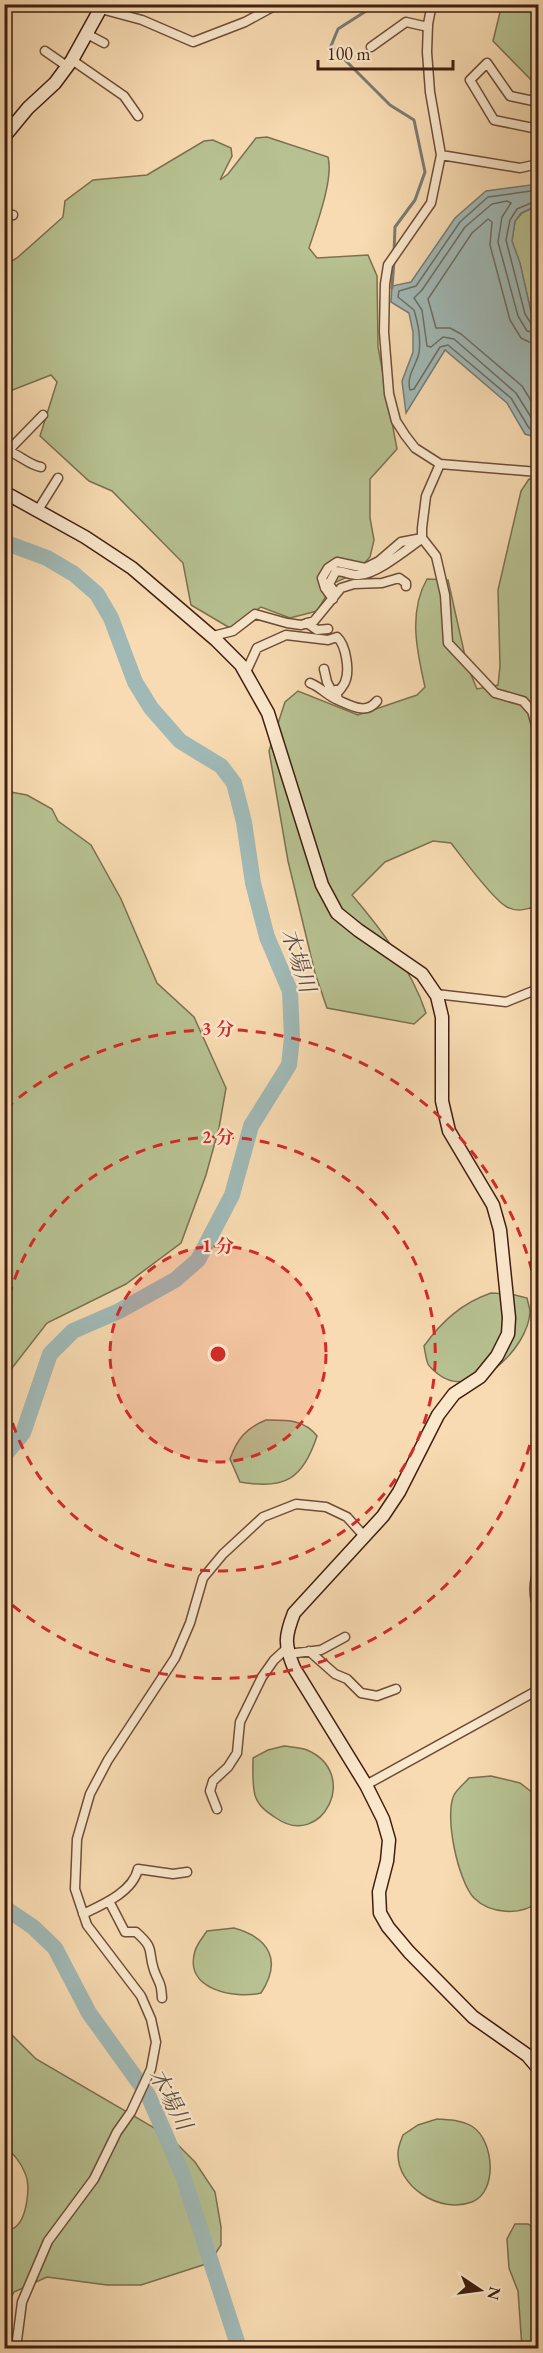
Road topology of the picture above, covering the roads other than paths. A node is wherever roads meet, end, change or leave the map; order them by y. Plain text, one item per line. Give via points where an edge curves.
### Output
1 (278, 4) edge
2 (432, 4) edge
3 (102, 7) edge
4 (428, 27) junction
5 (87, 34) junction
6 (104, 43) dead end
7 (371, 47) dead end
8 (45, 51) dead end
9 (70, 63) junction
10 (538, 102) edge
11 (138, 116) dead end
12 (538, 129) edge
13 (4, 137) edge
14 (441, 155) junction
15 (538, 164) edge
16 (43, 415) dead end
17 (6, 451) edge
18 (440, 464) junction
19 (41, 466) dead end
20 (538, 472) edge
21 (58, 478) dead end
22 (4, 492) edge
23 (38, 510) junction
24 (422, 538) junction
25 (406, 586) dead end
26 (334, 596) junction
27 (304, 624) junction
28 (328, 629) dead end
29 (213, 636) junction
30 (302, 637) junction
31 (324, 669) dead end
32 (246, 672) junction
33 (310, 683) dead end
34 (336, 690) junction
35 (338, 700) junction
36 (377, 701) dead end
37 (538, 732) edge
38 (538, 989) edge
39 (436, 994) junction
40 (365, 1537) junction
41 (538, 1569) edge
42 (538, 1608) edge
43 (345, 1637) dead end
44 (287, 1651) junction
45 (309, 1651) junction
46 (396, 1689) dead end
47 (538, 1690) edge
48 (366, 1785) junction
49 (217, 1809) dead end
50 (187, 1872) dead end
51 (109, 1901) junction
52 (83, 1914) junction
53 (162, 1998) dead end
54 (538, 2068) edge
55 (16, 2349) edge

1 - 3 street via 193,42
2 - 4 street
3 - 5 street
4 - 7 street via 406,22
4 - 14 street via 429,82
5 - 6 street
5 - 9 street
8 - 9 street
9 - 11 street via 124,96
9 - 13 street
10 - 12 street via 510,96 487,63 470,80 494,120
14 - 15 street via 520,168
14 - 18 street via 432,203 389,264 384,332 389,394 396,421 415,448
16 - 17 street
17 - 19 street
18 - 20 street
18 - 24 street via 426,496
21 - 23 street
22 - 23 street
23 - 29 street via 132,568
24 - 26 street via 401,542 365,568 337,562 322,578 325,588
24 - 37 street via 436,556 441,576 448,643 495,693 523,701 532,711
25 - 26 street via 399,578 354,584 341,588
26 - 27 street via 314,621
27 - 28 street via 317,630
27 - 29 street via 255,614 233,631
27 - 30 street
29 - 32 street
30 - 32 street via 286,635 257,648
30 - 34 street via 337,638 342,642 348,669 346,682
31 - 34 street via 331,690
32 - 39 street via 267,713 322,885 337,912 422,974
33 - 35 street
34 - 35 street
35 - 36 street via 363,710
38 - 39 street via 506,1002
39 - 40 street via 442,1017 442,1101 449,1131 492,1205 500,1230 508,1334 480,1377 454,1394 438,1415 399,1492
40 - 44 street via 294,1613 286,1632
40 - 52 street via 346,1517 326,1507 296,1504 263,1517 203,1578 175,1658 90,1794 77,1839 75,1889
41 - 42 street
43 - 45 street via 321,1650
44 - 45 street
44 - 48 street
44 - 49 street via 274,1660 262,1677 240,1722 237,1753 213,1781 210,1791
45 - 46 street via 361,1694 377,1696
47 - 48 street
48 - 54 street via 384,1819 389,1840 379,1892 381,1912 388,1927 473,2017 527,2055
50 - 51 street via 138,1869 136,1876
51 - 52 street
51 - 53 street via 125,1932 136,1932 152,1950
52 - 55 street via 141,1996 156,2043 151,2070 94,2180 48,2241 22,2302

